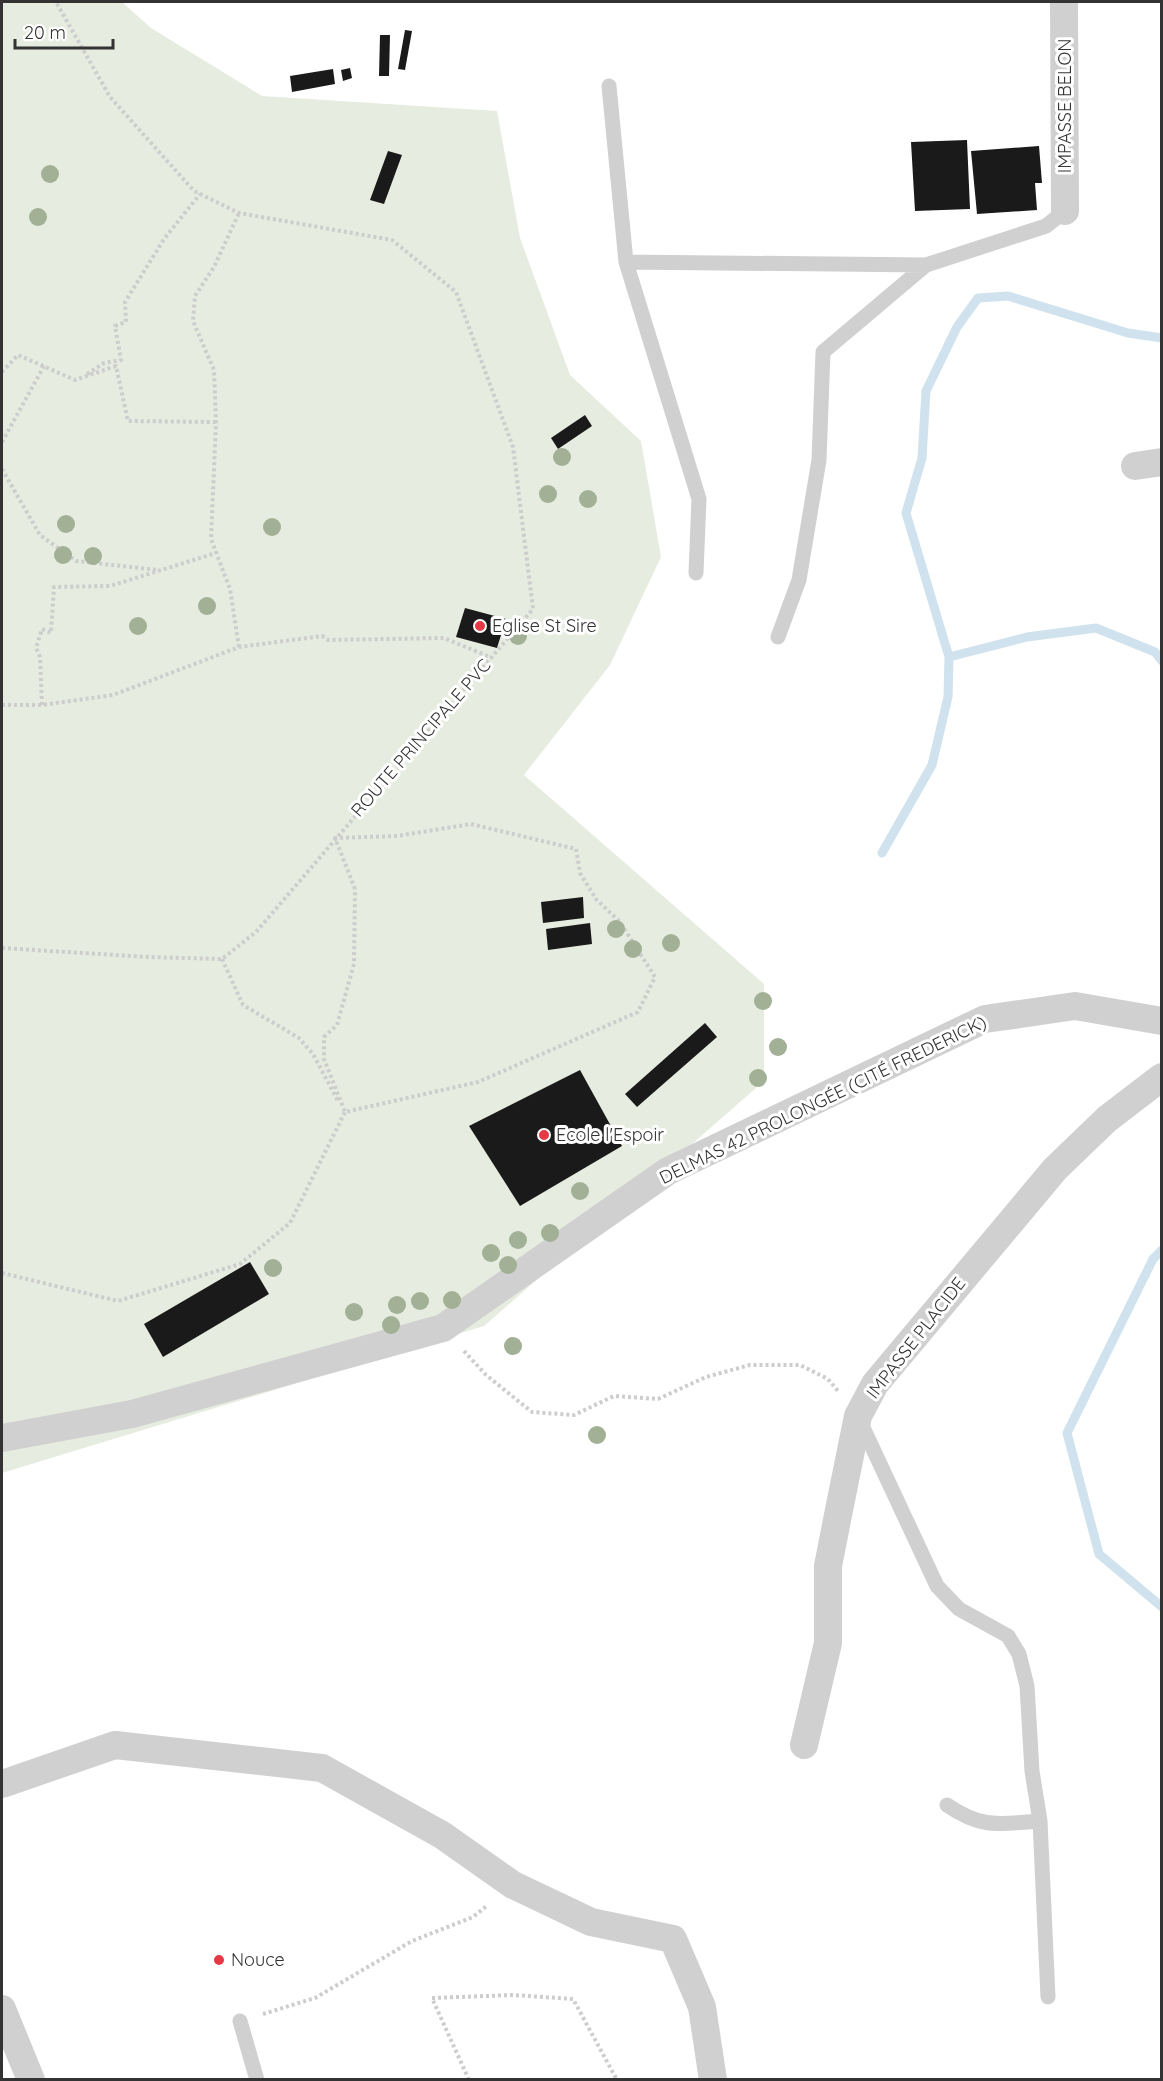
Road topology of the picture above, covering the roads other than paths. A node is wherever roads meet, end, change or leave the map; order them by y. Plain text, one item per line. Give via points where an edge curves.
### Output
1 (1064, 2) edge
2 (609, 86) dead end
3 (1065, 211) joint
4 (626, 262) junction
5 (927, 265) junction
6 (696, 573) dead end
7 (778, 637) dead end
8 (1161, 1021) edge
9 (1161, 1077) edge
10 (858, 1416) junction
11 (2, 1438) edge
12 (804, 1744) dead end
13 (2, 1784) edge
14 (947, 1805) dead end
15 (1040, 1821) junction
16 (1048, 1997) dead end
17 (2, 2008) edge
18 (240, 2021) road end
19 (31, 2079) edge
20 (257, 2079) edge
21 (713, 2079) edge

1 - 3 street, IMPASSE BELON
2 - 4 lane
3 - 5 lane via 1046,226
4 - 5 lane
4 - 6 lane via 699,499
5 - 7 lane via 823,352 819,460 799,580
8 - 11 street, DELMAS 42 PROLONGÉE (CITÉ FREDERICK) via 1075,1006 985,1019 668,1171 443,1328 132,1414
9 - 10 street, IMPASSE PLACIDE via 1107,1119 1055,1169 875,1384
10 - 12 street, IMPASSE PLACIDE via 828,1566 828,1642
10 - 15 lane via 937,1586 959,1609 1008,1636 1019,1654 1027,1686 1032,1771
13 - 21 street via 115,1745 322,1768 442,1835 513,1885 591,1922 673,1939 702,2007
14 - 15 lane via 969,1820 984,1823
15 - 16 lane
17 - 19 street
18 - 20 lane

